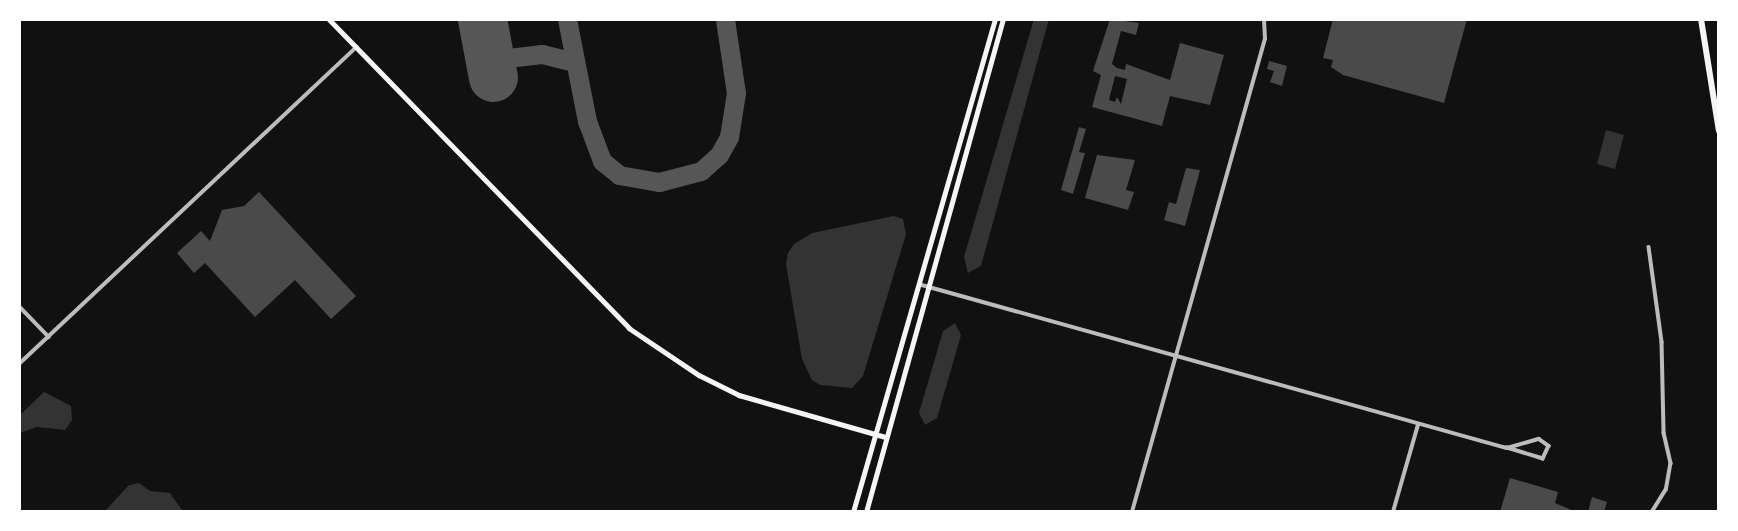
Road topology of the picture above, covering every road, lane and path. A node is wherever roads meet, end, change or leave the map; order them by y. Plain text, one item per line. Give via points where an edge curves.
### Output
1 (329, 19) edge
2 (995, 19) edge
3 (1003, 19) edge
4 (1264, 19) edge
5 (1701, 19) edge
6 (356, 47) junction
7 (1719, 131) edge
8 (1649, 247) dead end
9 (922, 285) junction
10 (930, 287) junction
11 (19, 306) edge
12 (49, 337) junction
13 (1175, 357) junction
14 (19, 364) edge
15 (1418, 425) junction
16 (875, 434) junction
17 (885, 437) junction
18 (1507, 448) junction
19 (853, 512) edge
20 (866, 512) edge
21 (1132, 512) edge
22 (1393, 512) edge
23 (1652, 512) edge

1 - 6 main road
2 - 9 main road
3 - 10 main road
4 - 13 street via 1265,39
5 - 7 highway
6 - 12 street
6 - 16 main road via 629,328 690,370 739,395
8 - 23 street via 1663,345 1664,433 1671,463 1666,490
9 - 10 street
9 - 16 main road
10 - 13 street
10 - 17 main road
11 - 12 street
12 - 14 street
13 - 15 street
13 - 21 street
15 - 18 street
15 - 22 street
16 - 17 main road
16 - 19 main road
17 - 20 main road
18 - 18 street via 1540,460 1549,450 1539,439

